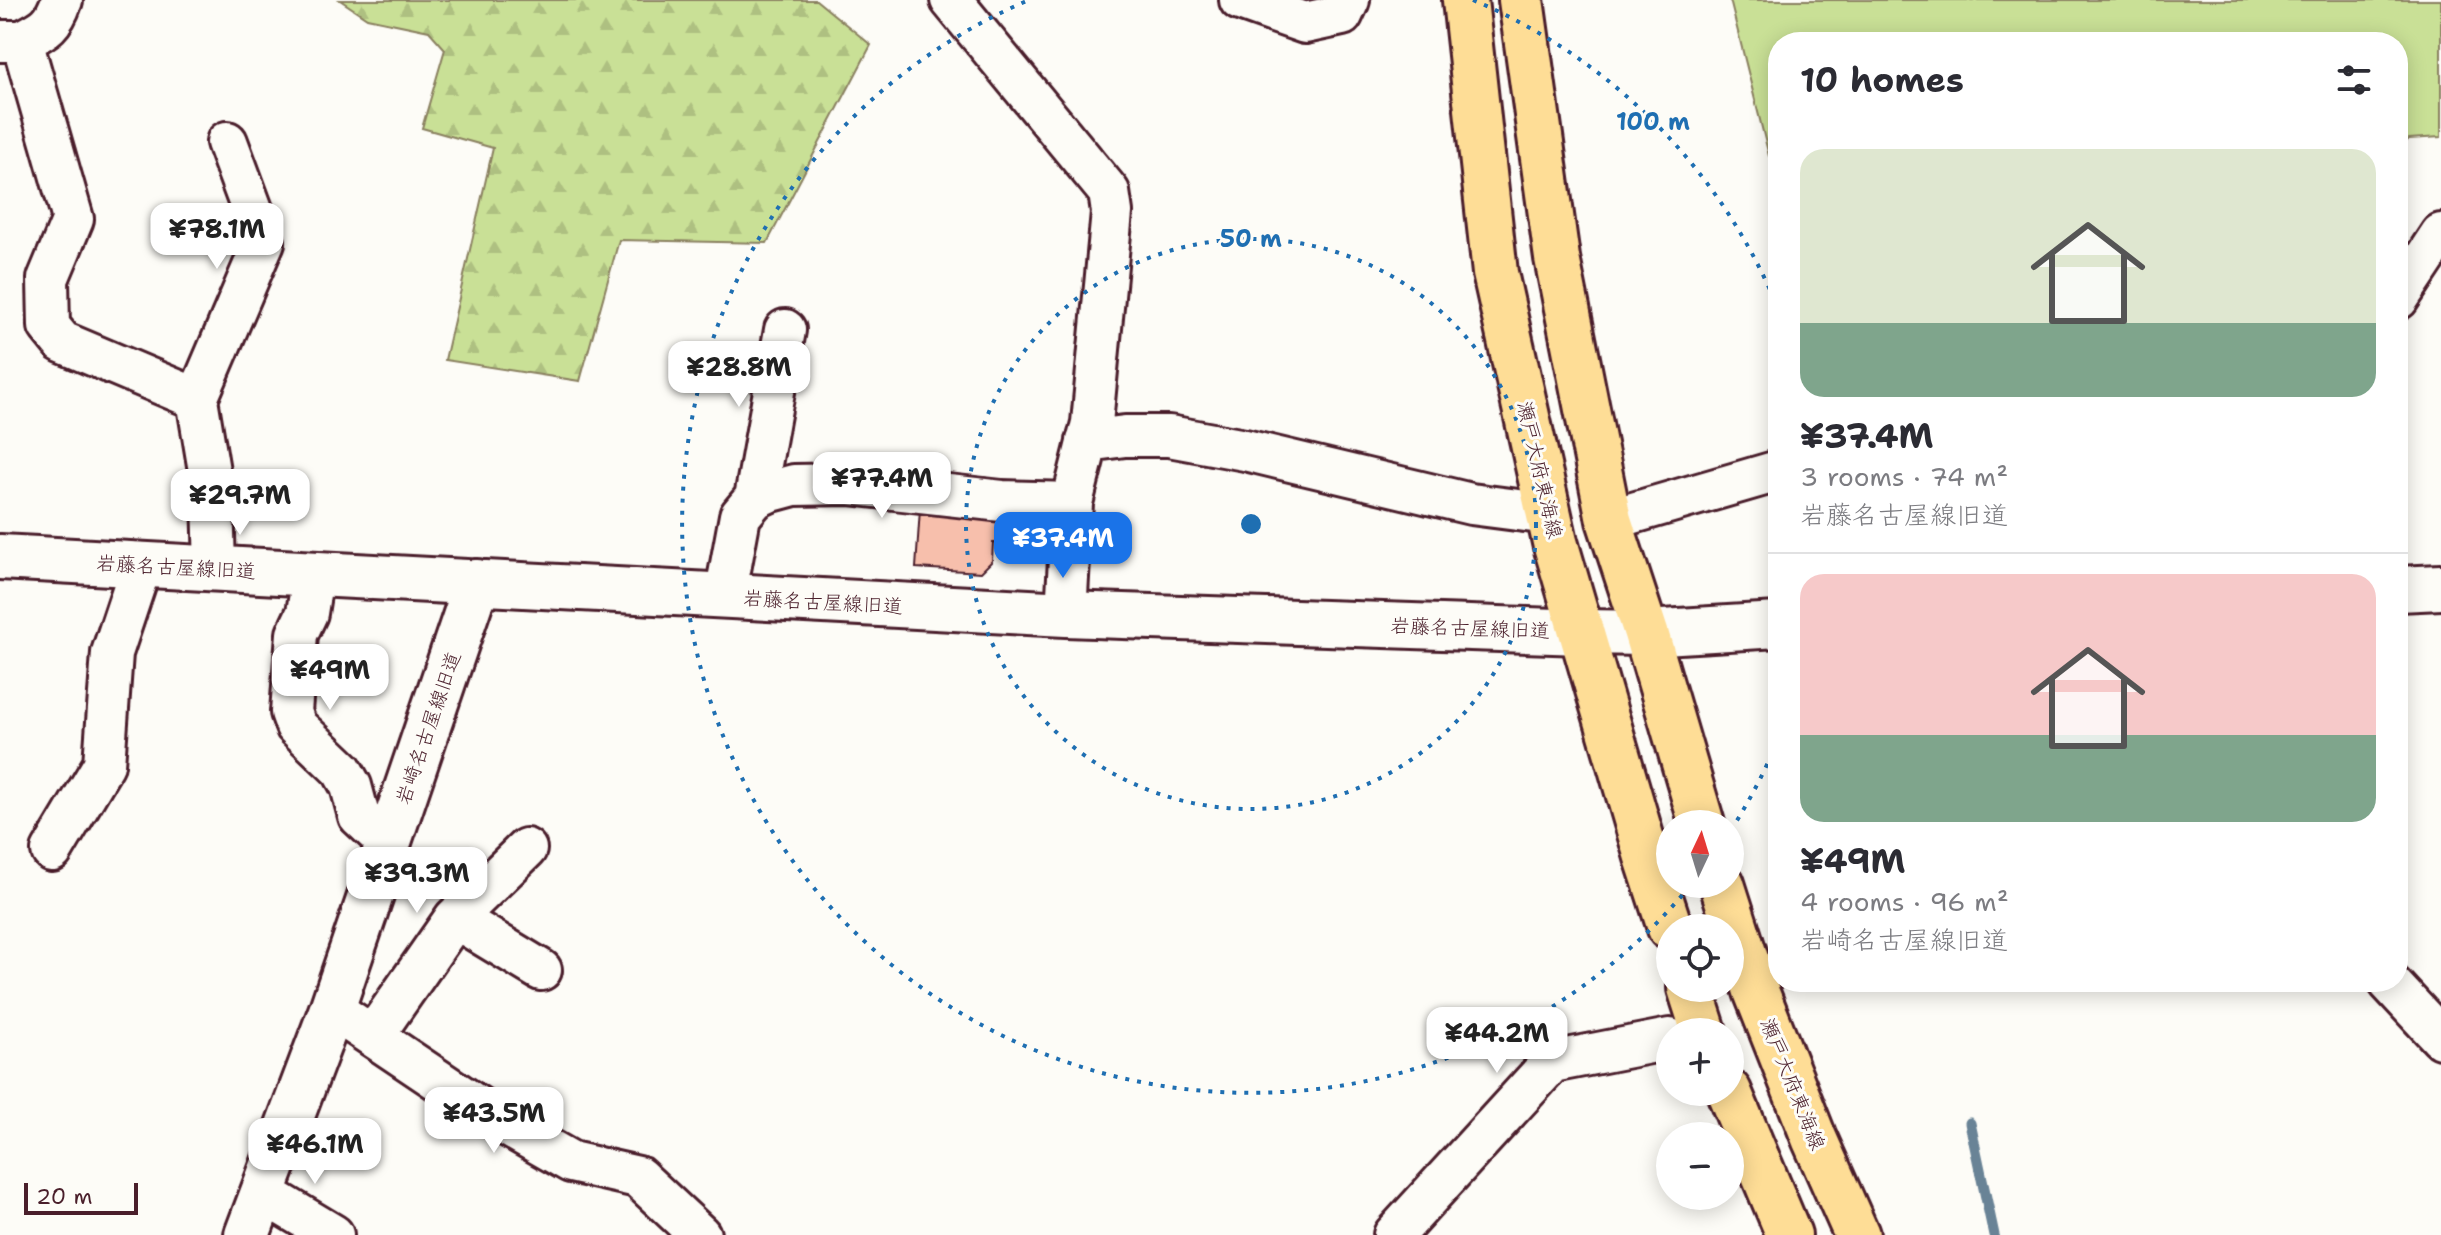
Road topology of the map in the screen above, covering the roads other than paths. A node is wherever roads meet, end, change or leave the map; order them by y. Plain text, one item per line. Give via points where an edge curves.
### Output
1 (62, 0) edge
2 (951, 0) edge
3 (1240, 0) edge
4 (1349, 0) edge
5 (1465, 0) edge
6 (1521, 0) edge
7 (11, 41) edge
8 (227, 142) dead end
9 (2441, 234) edge
10 (2408, 284) edge
11 (785, 330) dead end
12 (197, 399) junction
13 (1087, 441) junction
14 (1768, 474) edge
15 (755, 498) junction
16 (1072, 503) junction
17 (1549, 514) junction
18 (1609, 520) junction
19 (0, 557) edge
20 (141, 566) junction
21 (215, 570) junction
22 (313, 575) junction
23 (477, 582) junction
24 (2441, 587) edge
25 (2408, 589) edge
26 (725, 597) junction
27 (1066, 614) junction
28 (1768, 626) edge
29 (1583, 632) junction
30 (1646, 633) junction
31 (1698, 810) edge
32 (389, 844) junction
33 (526, 849) dead end
34 (52, 851) dead end
35 (1726, 898) edge
36 (1665, 914) edge
37 (455, 918) junction
38 (541, 970) dead end
39 (2398, 992) edge
40 (332, 1009) junction
41 (373, 1036) junction
42 (2441, 1038) edge
43 (1656, 1042) edge
44 (1735, 1106) edge
45 (263, 1193) junction
46 (247, 1235) edge
47 (333, 1235) edge
48 (700, 1235) edge
49 (1394, 1235) edge
50 (1789, 1235) edge
51 (1857, 1235) edge

1 - 7 street via 50,26
2 - 13 street via 1109,192 1112,212
3 - 4 street via 1305,23 1342,15
5 - 17 main road, 瀬戸大府東海線 via 1495,273
6 - 18 main road via 1557,258
7 - 12 street via 73,219 48,279 49,326 62,342
8 - 12 street via 264,242
9 - 10 street
11 - 15 street
12 - 21 street via 213,495
13 - 16 street
13 - 17 street via 1169,436 1471,504
14 - 18 street
15 - 16 street via 794,485 849,484
15 - 26 street via 740,516
16 - 27 street
17 - 29 main road, 瀬戸大府東海線
18 - 30 main road
19 - 20 street, 岩藤名古屋線旧道
20 - 21 street, 岩藤名古屋線旧道
20 - 34 street via 112,653 104,764
21 - 22 street, 岩藤名古屋線旧道
22 - 23 street, 岩藤名古屋線旧道
22 - 32 street via 307,613 297,634 291,712 296,726 342,770 359,816
23 - 26 street, 岩藤名古屋線旧道
23 - 32 street, 岩崎名古屋線旧道
24 - 25 street
26 - 27 street, 岩藤名古屋線旧道
27 - 29 street, 岩藤名古屋線旧道
28 - 30 street, 岩藤名古屋線旧道
29 - 30 street, 岩藤名古屋線旧道
29 - 36 main road, 瀬戸大府東海線
30 - 31 main road
32 - 40 street, 岩崎名古屋線旧道
33 - 37 street
35 - 51 main road, 瀬戸大府東海線 via 1756,991
37 - 38 street
37 - 41 street
39 - 42 street
40 - 41 street
40 - 45 street, 岩崎名古屋線旧道
41 - 48 street via 499,1121 571,1162 638,1177
43 - 49 street via 1552,1062
44 - 50 main road
45 - 46 street, 岩崎名古屋線旧道
45 - 47 street

